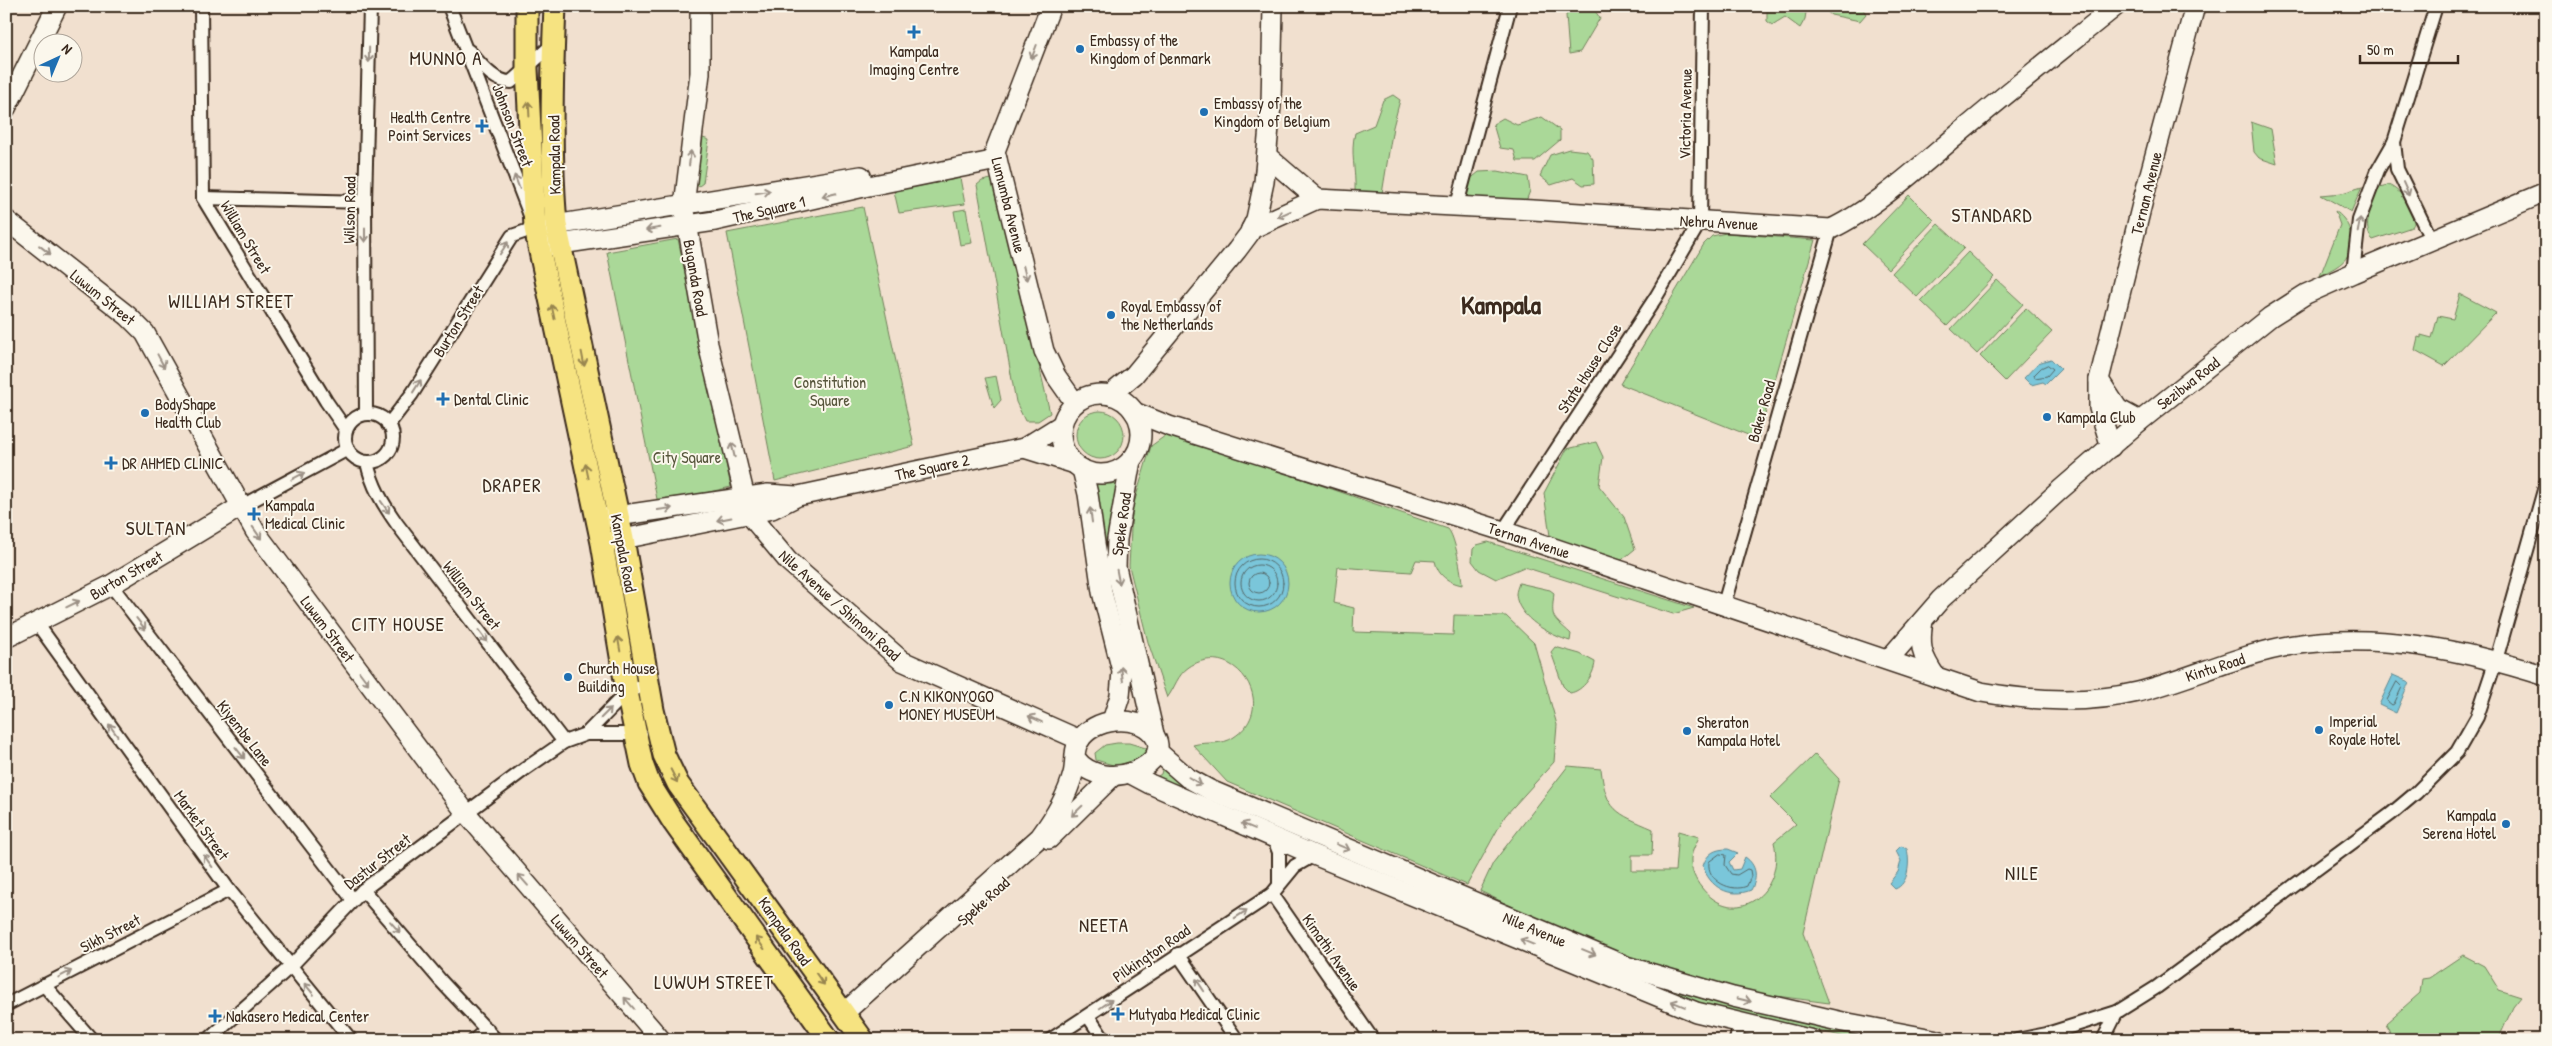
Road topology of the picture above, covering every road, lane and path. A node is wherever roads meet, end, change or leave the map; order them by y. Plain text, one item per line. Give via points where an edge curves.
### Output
1 (57, 6) edge
2 (201, 6) edge
3 (370, 6) edge
4 (449, 6) edge
5 (527, 6) edge
6 (555, 6) edge
7 (700, 6) edge
8 (1051, 6) edge
9 (1273, 6) edge
10 (1510, 6) edge
11 (1703, 6) edge
12 (2116, 6) edge
13 (2194, 6) edge
14 (2436, 6) edge
15 (554, 43) junction
16 (465, 47) junction
17 (527, 69) junction
18 (6, 108) edge
19 (2394, 142) junction
20 (996, 156) junction
21 (1267, 156) junction
22 (2546, 192) edge
23 (203, 198) junction
24 (1317, 199) junction
25 (365, 202) junction
26 (1457, 205) junction
27 (685, 215) junction
28 (6, 220) edge
29 (1700, 222) junction
30 (1251, 229) junction
31 (1831, 229) junction
32 (558, 234) junction
33 (537, 238) junction
34 (2431, 239) junction
35 (2353, 273) junction
36 (1134, 375) junction
37 (2100, 380) junction
38 (1110, 395) junction
39 (1075, 403) junction
40 (1130, 408) junction
41 (366, 414) junction
42 (2140, 421) junction
43 (388, 425) junction
44 (1061, 425) junction
45 (1169, 426) junction
46 (346, 430) junction
47 (1140, 439) junction
48 (2111, 447) junction
49 (1024, 448) junction
50 (348, 449) junction
51 (1131, 460) junction
52 (367, 462) junction
53 (1077, 466) junction
54 (2546, 484) edge
55 (747, 506) junction
56 (240, 507) junction
57 (607, 518) junction
58 (1503, 531) junction
59 (769, 539) joint
60 (612, 541) junction
61 (111, 585) junction
62 (1724, 604) junction
63 (1924, 619) junction
64 (36, 622) junction
65 (6, 638) edge
66 (1888, 660) junction
67 (2496, 660) junction
68 (2546, 676) edge
69 (1936, 678) junction
70 (649, 684) junction
71 (627, 692) junction
72 (1112, 721) junction
73 (658, 730) junction
74 (586, 734) junction
75 (636, 735) junction
76 (1080, 740) junction
77 (564, 742) junction
78 (1155, 743) junction
79 (1076, 759) junction
80 (1131, 774) junction
81 (1112, 777) junction
82 (466, 813) junction
83 (1273, 837) junction
84 (1314, 855) junction
85 (1279, 882) junction
86 (229, 890) junction
87 (364, 890) junction
88 (1272, 894) junction
89 (353, 900) junction
90 (1178, 954) junction
91 (290, 967) junction
92 (44, 985) junction
93 (6, 1005) edge
94 (2117, 1012) junction
95 (1088, 1016) junction
96 (847, 1017) junction
97 (487, 1029) junction
98 (1738, 1032) edge
99 (1768, 1036) edge
100 (209, 1039) edge
101 (92, 1040) edge
102 (351, 1040) edge
103 (474, 1040) edge
104 (496, 1040) edge
105 (661, 1040) edge
106 (829, 1040) edge
107 (863, 1040) edge
108 (1050, 1040) edge
109 (1104, 1040) edge
110 (1237, 1040) edge
111 (1374, 1040) edge
112 (1813, 1040) edge
113 (1938, 1040) edge
114 (2017, 1040) edge
115 (2103, 1040) edge

1 - 18 main road
2 - 23 street, William Street
3 -> 25 street, Wilson Road
4 - 16 street, Johnson Street
5 - 17 main road, Kampala Road
6 - 15 main road, Kampala Road
27 -> 7 main road, Buganda Road via 700,73
8 -> 20 main road, Lumumba Avenue
9 - 21 main road
10 - 26 street
11 - 29 street, Victoria Avenue
12 - 31 main road via 1897,184
13 - 37 main road, Ternan Avenue
14 - 19 street
15 - 17 street
15 - 32 main road, Kampala Road via 553,193
16 - 17 street via 502,81 511,82
33 -> 16 street, Johnson Street
33 -> 17 main road, Kampala Road
19 -> 34 street via 2397,169
35 -> 19 street via 2358,220 2378,170
20 - 27 main road, The Square 1 via 885,172
20 -> 39 main road, Lumumba Avenue via 1044,351
21 - 24 main road
21 - 30 main road via 1261,200
22 - 34 main road, Sezibwa Road
23 - 25 street
23 - 46 street, William Street
24 - 26 main road, Nehru Avenue
24 -> 30 main road, Nehru Avenue
25 -> 41 street, Wilson Road
26 - 29 main road, Nehru Avenue
27 - 32 main road, The Square 1
55 -> 27 main road, Buganda Road via 708,344
28 -> 56 main road, Luwum Street via 139,325
29 - 31 main road, Nehru Avenue
29 - 58 street, State House Close via 1656,297
30 - 36 main road
31 - 62 street, Baker Road
32 - 33 main road, The Square 1
32 -> 57 main road, Kampala Road
43 -> 33 street, Burton Street via 412,394 512,236
57 -> 33 main road, Kampala Road
34 - 35 main road, Sezibwa Road
35 - 42 main road, Sezibwa Road via 2306,294 2270,317
36 - 38 main road
36 - 40 main road
37 - 42 main road via 2118,409
37 - 48 main road, Ternan Avenue via 2098,408
38 - 39 main road via 1094,394
38 - 40 main road
39 - 44 main road
40 - 45 main road, Ternan Avenue
40 - 47 main road via 1140,425
41 - 43 street via 379,417
41 - 46 street via 354,419
42 - 48 main road, Sezibwa Road
43 - 52 street via 392,440 387,453
44 - 49 main road, The Square 2
44 - 53 main road via 1062,445
45 - 47 main road
45 - 58 main road, Ternan Avenue
46 - 50 street
47 - 51 main road
48 - 63 main road, Sezibwa Road via 1963,578
49 - 53 main road
49 - 55 main road, The Square 2 via 798,496 772,509
50 - 52 street via 356,458
56 -> 50 street, Burton Street
51 - 53 main road via 1114,472 1103,474
51 -> 78 main road, Speke Road via 1116,539 1116,567
52 -> 77 street, William Street via 379,499
72 -> 53 main road, Speke Road via 1120,696 1122,671 1102,592 1088,494
54 - 67 street
57 -> 55 main road, The Square 2
55 - 59 main road, Buganda Road
55 -> 60 main road, The Square 2
56 - 61 main road, Burton Street
56 -> 82 main road, Luwum Street via 255,532
57 - 60 main road, Kampala Road
58 - 62 main road, Ternan Avenue
76 -> 59 main road, Nile Avenue / Shimoni Road via 902,662 788,561
60 - 70 main road, Kampala Road
71 -> 60 main road, Kampala Road
64 -> 61 main road, Burton Street
61 -> 89 street, Kiyembe Lane
62 - 66 main road, Ternan Avenue
63 - 66 main road, Sezibwa Road
63 - 69 main road via 1921,652
64 - 65 main road, Burton Street
86 -> 64 street, Market Street
66 - 69 main road, Kintu Road
67 - 68 main road, Kintu Road
67 - 69 main road, Kintu Road via 2424,645 2373,641 2317,643 2266,651 2138,692 2099,698 2020,699 1964,688
67 - 94 street via 2470,731 2457,752 2416,793 2157,987
70 - 71 street, Dastur Street
70 - 73 main road, Kampala Road
74 -> 71 street, Dastur Street
71 - 75 main road, Kampala Road
72 - 76 main road via 1094,727
72 - 78 main road via 1135,724
73 - 75 street, Dastur Street
73 -> 96 main road, Kampala Road via 664,755 678,784
74 - 75 street, Dastur Street
74 - 77 street, Dastur Street
106 -> 75 main road, Kampala Road via 659,799 642,764
76 - 79 main road via 1075,750
77 - 82 street, Dastur Street
78 - 80 main road via 1146,766
78 -> 113 main road, Nile Avenue via 1188,778 1210,790 1606,958 1733,997
79 - 81 main road via 1087,770
79 - 96 main road, Speke Road via 1068,791 1040,837
80 - 81 main road
83 -> 80 main road, Nile Avenue
81 -> 96 main road, Speke Road via 1005,882
82 - 87 street, Dastur Street
105 -> 82 main road, Luwum Street
83 - 84 main road, Nile Avenue
83 - 85 street via 1279,852
84 - 85 street via 1299,862
98 -> 84 main road, Nile Avenue
85 - 88 street
86 - 91 street, Market Street
92 -> 86 street, Sikh Street
87 - 89 street, Dastur Street
87 -> 97 street via 441,981
90 -> 88 street, Pilkington Road
88 - 111 street, Kimathi Avenue
89 - 91 street, Dastur Street
95 -> 90 street, Pilkington Road
110 -> 90 street
91 - 100 street, Dastur Street
102 -> 91 street, Market Street
92 - 93 street, Sikh Street
92 - 101 street
94 - 114 street via 2048,1034
94 - 115 street
95 - 108 street, Pilkington Road
95 - 109 street
96 - 107 main road, Kampala Road
97 - 103 street
97 - 104 street
98 - 99 main road, Nile Avenue
99 - 112 main road, Nile Avenue

